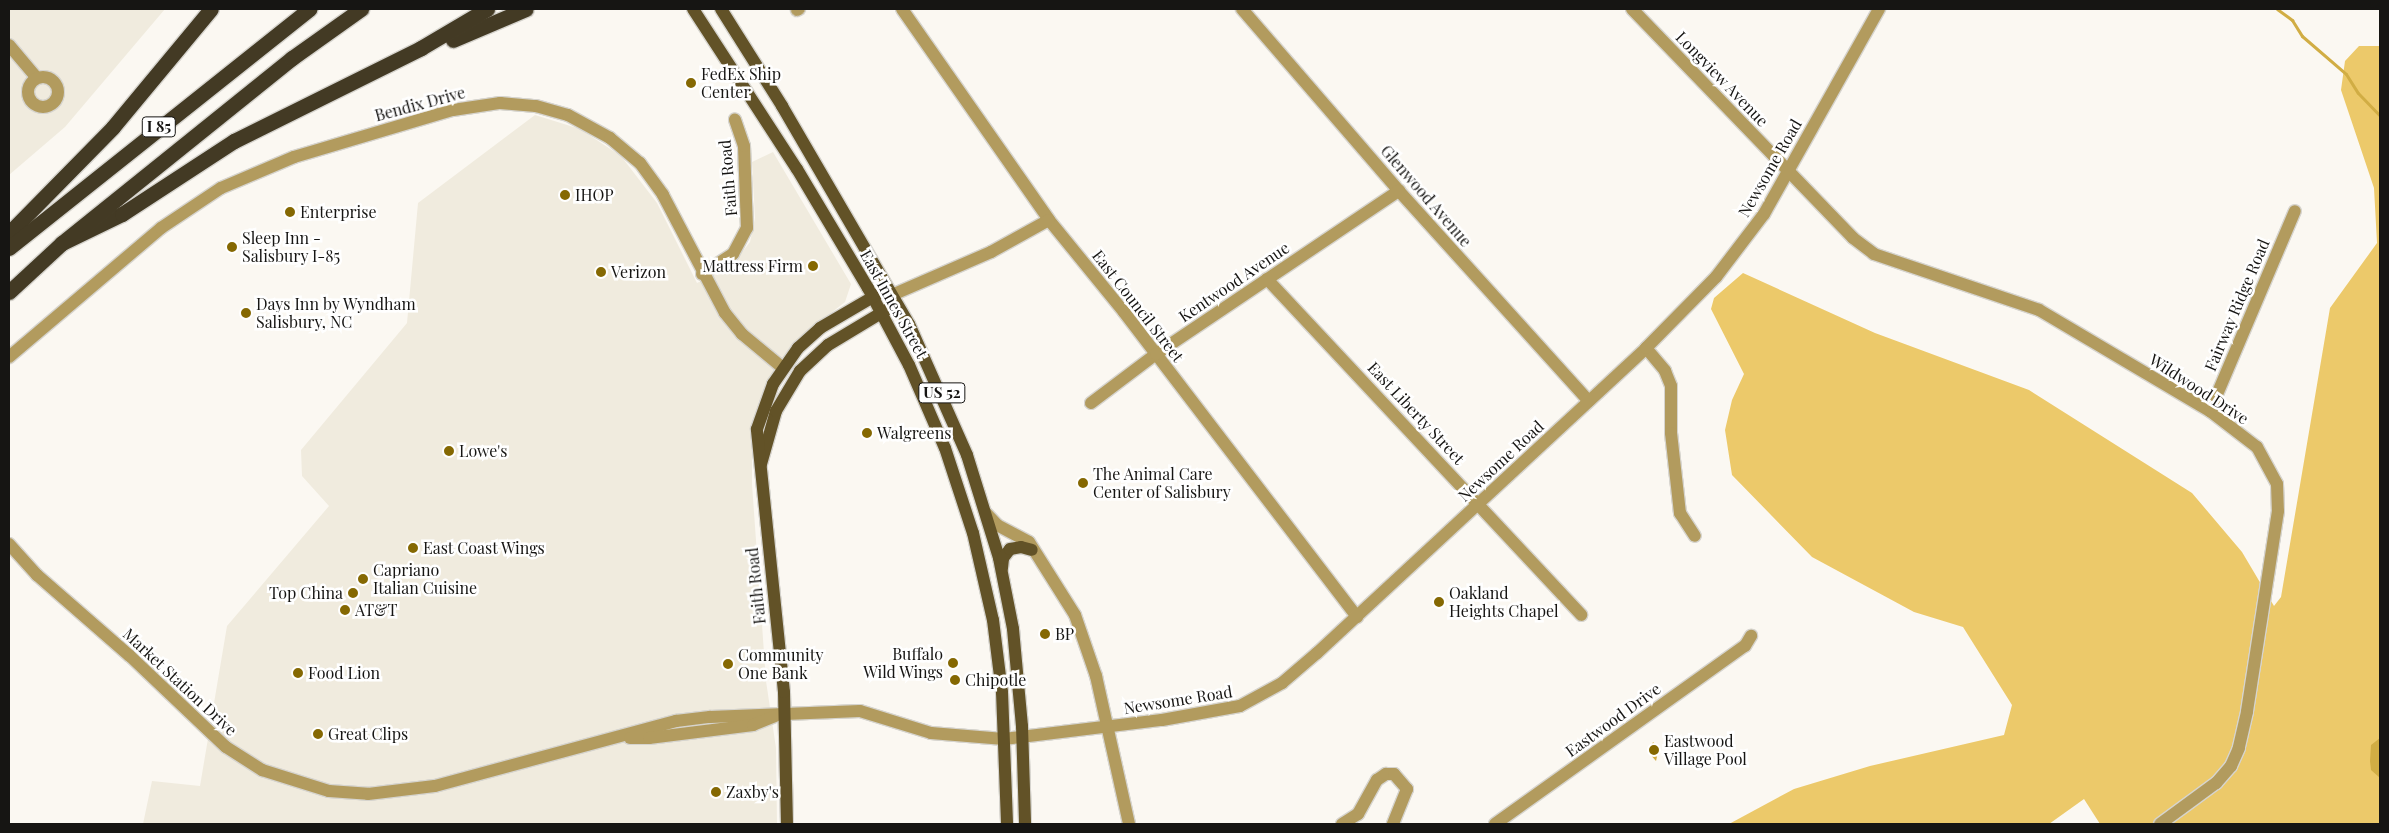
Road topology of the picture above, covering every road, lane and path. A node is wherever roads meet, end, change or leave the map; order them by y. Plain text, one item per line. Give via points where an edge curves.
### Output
1 (211, 9) edge
2 (310, 9) edge
3 (361, 9) edge
4 (488, 9) edge
5 (526, 9) edge
6 (693, 9) edge
7 (721, 9) edge
8 (902, 9) edge
9 (1242, 9) edge
10 (1632, 9) edge
11 (1879, 9) edge
12 (9, 45) edge
13 (9, 58) edge
14 (348, 84) junction
15 (735, 120) dead end
16 (1788, 171) junction
17 (1398, 191) junction
18 (2295, 211) dead end
19 (1049, 220) junction
20 (9, 234) edge
21 (62, 244) junction
22 (9, 248) edge
23 (702, 274) junction
24 (1267, 279) junction
25 (9, 292) edge
26 (872, 296) junction
27 (892, 296) junction
28 (881, 312) junction
29 (1646, 348) junction
30 (1156, 354) junction
31 (9, 357) edge
32 (783, 368) junction
33 (1589, 401) junction
34 (1091, 403) dead end
35 (2210, 411) junction
36 (761, 464) junction
37 (1480, 504) junction
38 (986, 513) junction
39 (1695, 536) dead end
40 (9, 544) edge
41 (1032, 550) junction
42 (1003, 576) junction
43 (1581, 615) dead end
44 (1357, 617) junction
45 (1750, 638) dead end
46 (785, 712) junction
47 (1109, 727) junction
48 (1022, 738) junction
49 (1004, 739) junction
50 (787, 824) edge
51 (1007, 824) edge
52 (1025, 824) edge
53 (1129, 824) edge
54 (1342, 824) edge
55 (1393, 824) edge
56 (1495, 824) edge
57 (2160, 824) edge

1 - 20 highway via 113,127
2 - 22 highway, I 85
3 - 21 highway, I 85 via 292,58
4 - 14 highway via 436,40
5 - 14 highway
6 - 26 main road, East Innes Street / US 52 via 797,169
7 - 27 main road, East Innes Street / US 52 via 782,106
8 - 19 street, East Council Street
9 - 17 street, Glenwood Avenue
10 - 16 street, Longview Avenue
11 - 16 street, Newsome Road
12 - 13 street via 34,81
14 - 21 highway via 234,141 122,214
15 - 23 street, Faith Road via 744,146 747,228 733,254
16 - 29 street, Newsome Road via 1764,214 1728,263
16 - 35 street, Wildwood Drive via 1853,238 1874,254 2039,310
17 - 24 street, Kentwood Avenue
17 - 33 street, Glenwood Avenue
18 - 35 street, Fairway Ridge Road
19 - 27 street via 991,252
19 - 30 street, East Council Street
21 - 25 highway, I 85
23 - 31 street, Bendix Drive via 654,182 623,148 582,122 553,110 517,104 485,104 453,110 294,157 220,188 161,228
23 - 32 street, Bendix Drive via 734,325
24 - 30 street, Kentwood Avenue
24 - 37 street, East Liberty Street
26 - 27 main road via 881,292
26 - 28 main road, East Innes Street / US 52
26 - 32 main road, Faith Road via 813,333
27 - 28 main road, Faith Road via 890,308
27 - 38 main road, East Innes Street / US 52 via 947,405
28 - 36 main road, Faith Road via 821,351 796,377 776,410
28 - 49 main road, East Innes Street / US 52 via 931,414 973,533 996,638
29 - 33 street, Newsome Road
29 - 39 street via 1665,371 1672,386 1671,433 1680,513
30 - 34 street, Kentwood Avenue
30 - 44 street, East Council Street
32 - 36 main road, Faith Road via 758,424
33 - 37 street, Newsome Road
35 - 57 street, Wildwood Drive via 2258,447 2277,484 2278,512 2239,748 2230,766 2216,782
36 - 46 main road, Faith Road
37 - 43 street, East Liberty Street
37 - 44 street, Newsome Road
38 - 41 street via 996,525 1024,538
38 - 42 main road, East Innes Street / US 52
40 - 46 street, Market Station Drive via 42,580 123,649 226,747 262,770 329,791 401,792 620,737 649,738 753,726
41 - 42 main road via 1020,546 1008,550 1002,563
41 - 47 street via 1077,620 1091,657
42 - 48 main road, East Innes Street / US 52 via 1015,647
44 - 47 street, Newsome Road via 1287,679 1250,702 1213,712
45 - 56 street, Eastwood Drive
46 - 49 street, Market Station Drive via 860,711 931,733
46 - 50 main road, Faith Road
47 - 48 street, Newsome Road
47 - 53 street
48 - 49 street, Newsome Road
48 - 52 main road, East Innes Street / US 52
49 - 51 main road, East Innes Street / US 52
54 - 55 street via 1358,814 1377,780 1386,774 1394,774 1406,789

